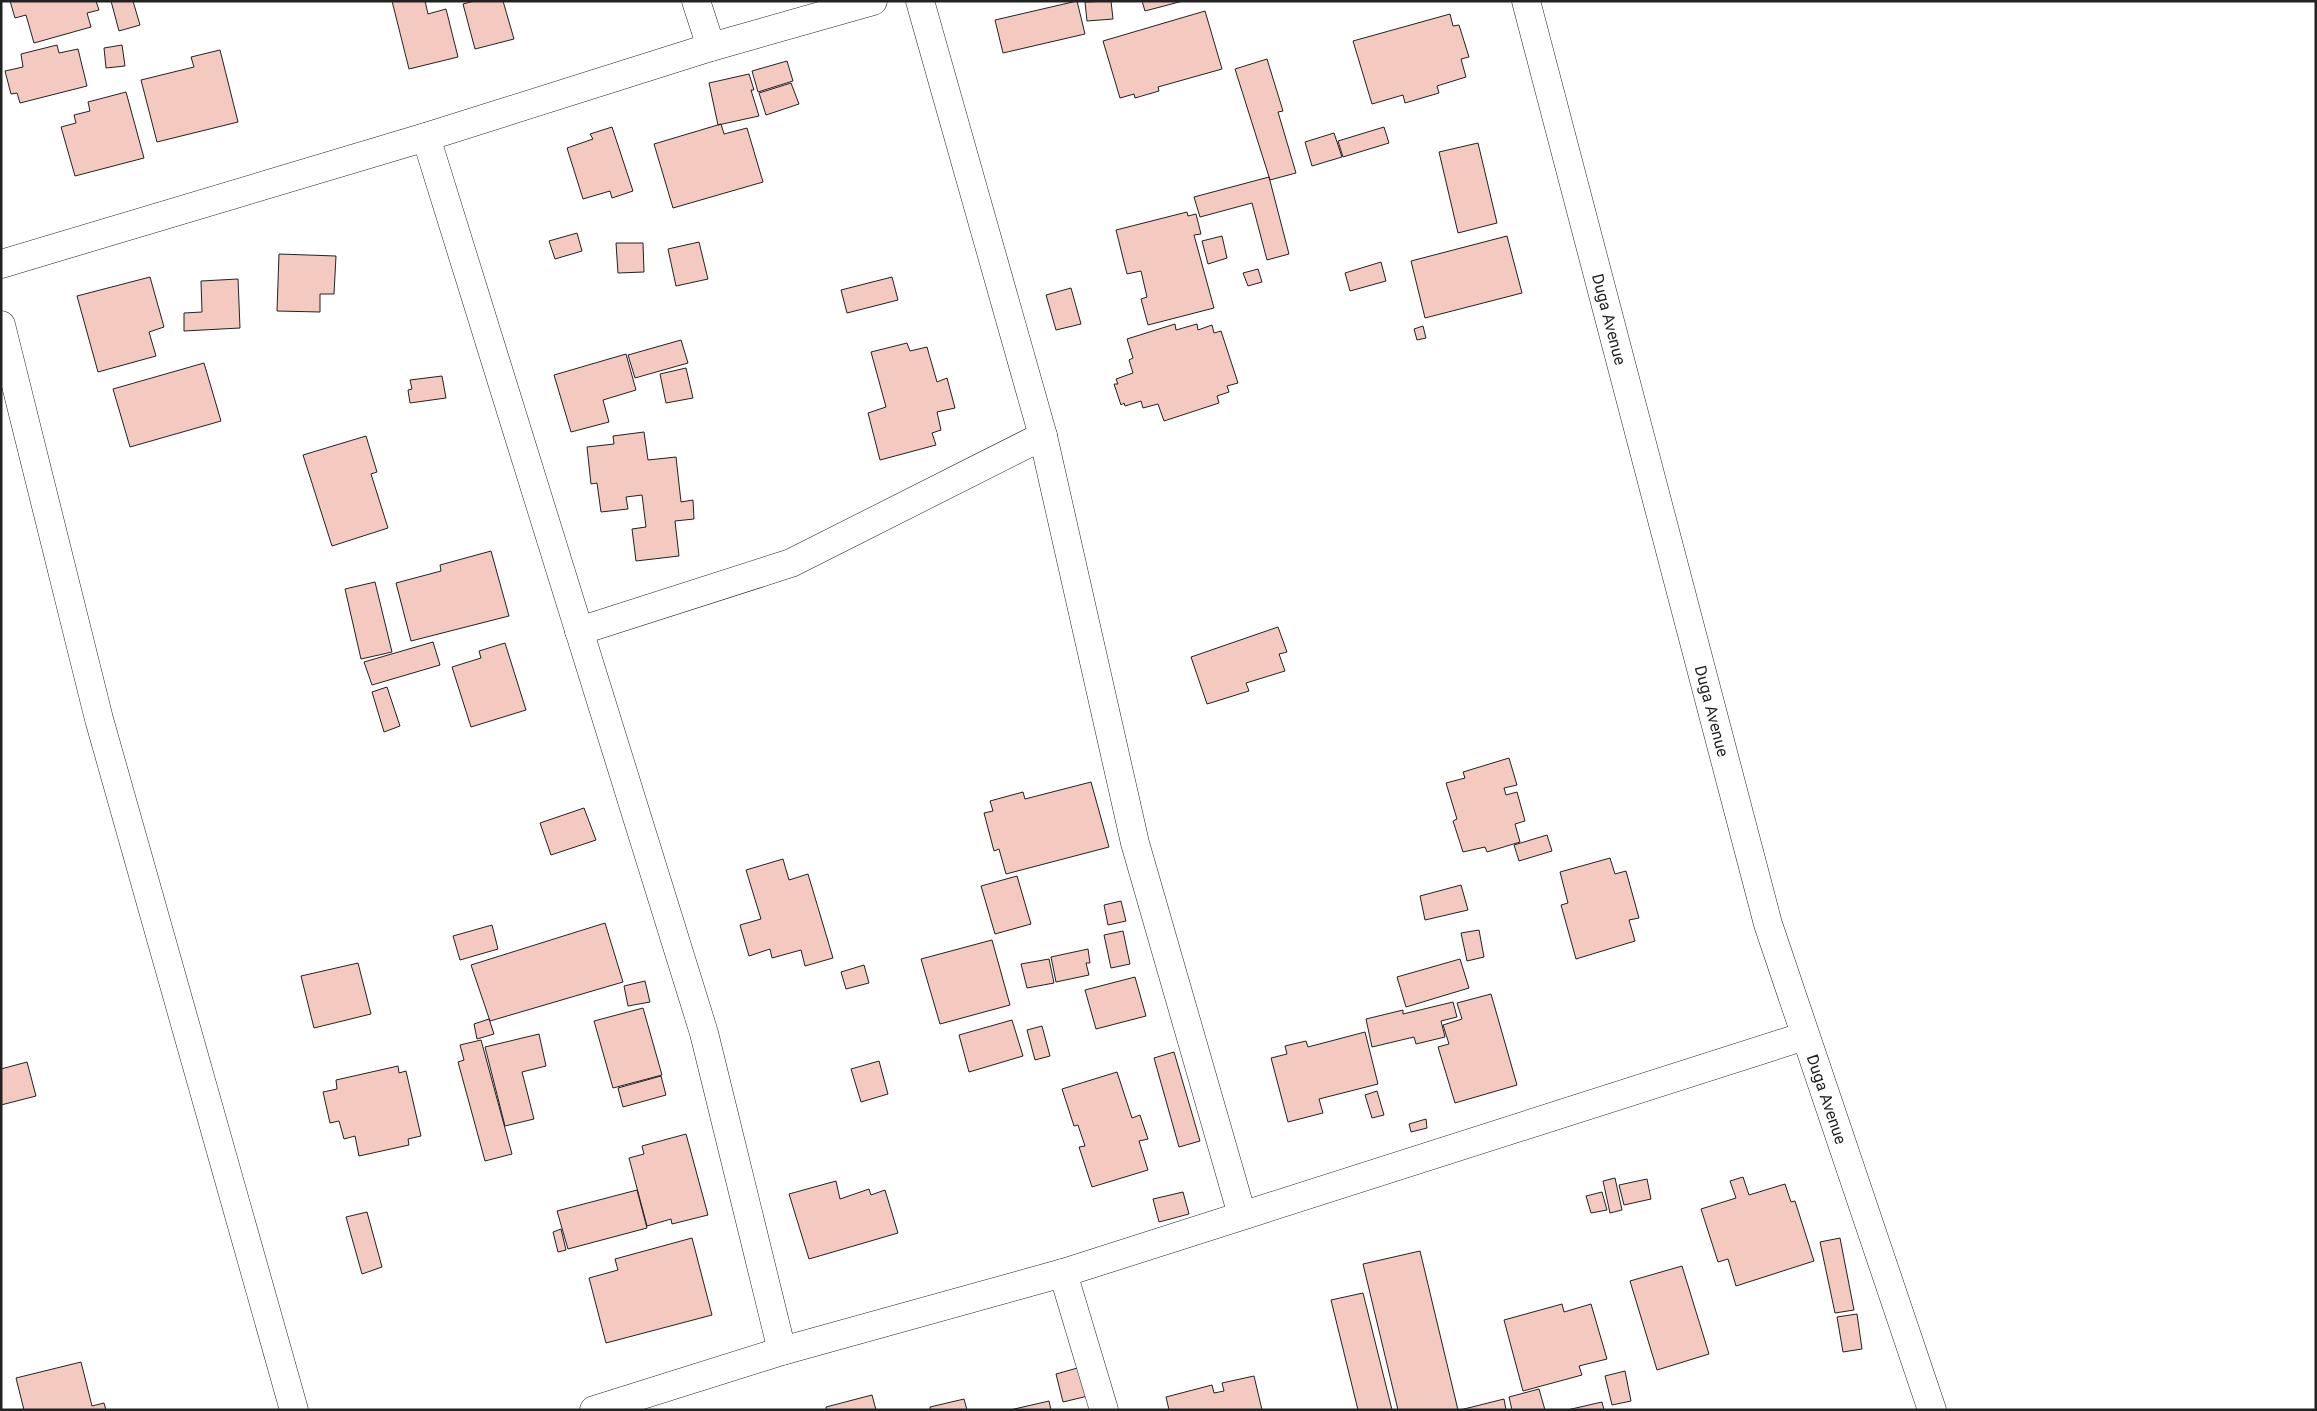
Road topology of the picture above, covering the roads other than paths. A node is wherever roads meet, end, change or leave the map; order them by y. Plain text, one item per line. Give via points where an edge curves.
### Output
1 (696, 1) edge
2 (873, 1) edge
3 (920, 1) edge
4 (1526, 1) edge
5 (711, 47) junction
6 (426, 138) junction
7 (1, 264) edge
8 (1, 324) edge
9 (1043, 436) junction
10 (579, 632) junction
11 (1805, 1036) junction
12 (1242, 1215) junction
13 (1063, 1273) junction
14 (782, 1351) junction
15 (294, 1410) edge
16 (594, 1410) edge
17 (1104, 1410) edge
18 (1932, 1410) edge

1 - 5 street
2 - 5 street
3 - 9 street
4 - 11 street, Duga Avenue via 1768,924
5 - 6 street
6 - 7 street
6 - 10 street
8 - 15 street via 99,719
9 - 10 street via 791,563
9 - 12 street via 1135,842
10 - 14 street via 704,1033
11 - 12 street
11 - 18 street, Duga Avenue
12 - 13 street
13 - 14 street
13 - 17 street
14 - 16 street

